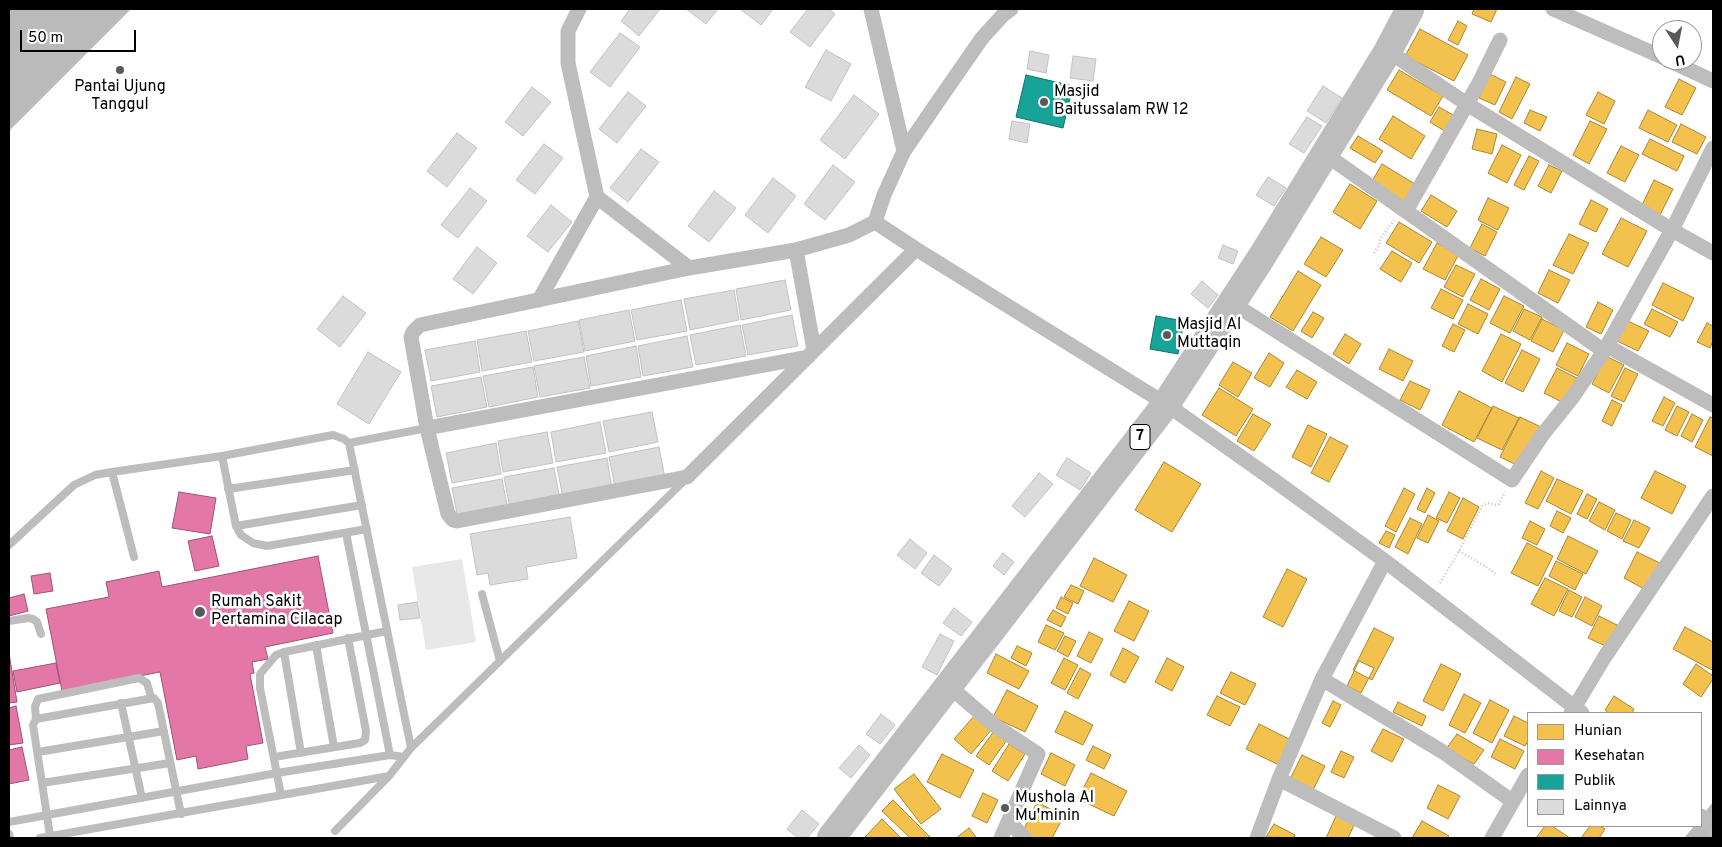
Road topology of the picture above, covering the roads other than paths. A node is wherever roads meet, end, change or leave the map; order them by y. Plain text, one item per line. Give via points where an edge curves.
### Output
1 (579, 9) edge
2 (871, 9) edge
3 (1012, 9) edge
4 (1410, 9) edge
5 (1552, 9) edge
6 (1500, 40) dead end
7 (1388, 51) junction
8 (1652, 53) edge
9 (1689, 70) edge
10 (1713, 81) edge
11 (1467, 104) junction
12 (1713, 148) edge
13 (904, 151) junction
14 (1325, 154) junction
15 (597, 197) junction
16 (1404, 210) junction
17 (874, 222) junction
18 (1672, 230) junction
19 (916, 249) junction
20 (796, 250) junction
21 (1713, 253) edge
22 (688, 268) junction
23 (539, 300) junction
24 (1232, 303) junction
25 (1605, 348) junction
26 (811, 353) junction
27 (1166, 404) junction
28 (1713, 405) edge
29 (427, 428) junction
30 (349, 443) junction
31 (222, 456) junction
32 (355, 470) junction
33 (112, 472) junction
34 (687, 477) junction
35 (228, 489) junction
36 (1713, 496) edge
37 (362, 504) junction
38 (236, 526) junction
39 (367, 529) junction
40 (346, 533) junction
41 (9, 545) edge
42 (134, 557) dead end
43 (1385, 561) junction
44 (482, 594) dead end
45 (9, 621) edge
46 (388, 631) junction
47 (41, 634) dead end
48 (365, 635) junction
49 (348, 638) junction
50 (316, 645) junction
51 (284, 652) junction
52 (500, 661) junction
53 (1322, 679) junction
54 (949, 686) junction
55 (151, 697) junction
56 (121, 703) junction
57 (1576, 711) edge
58 (36, 719) junction
59 (164, 731) junction
60 (129, 738) junction
61 (334, 747) junction
62 (411, 748) junction
63 (38, 752) junction
64 (301, 753) junction
65 (390, 755) junction
66 (274, 757) junction
67 (404, 757) junction
68 (170, 763) junction
69 (136, 769) junction
70 (277, 773) junction
71 (389, 776) junction
72 (1527, 777) edge
73 (1279, 779) junction
74 (42, 783) junction
75 (176, 792) junction
76 (281, 795) junction
77 (142, 798) junction
78 (1512, 801) junction
79 (181, 814) junction
80 (47, 815) junction
81 (1702, 817) edge
82 (9, 822) edge
83 (1009, 822) junction
84 (1713, 827) edge
85 (335, 831) dead end
86 (9, 834) edge
87 (50, 836) junction
88 (10, 838) edge
89 (40, 838) edge
90 (831, 838) edge
91 (1001, 838) edge
92 (1025, 838) edge
93 (1257, 838) edge
94 (1394, 838) edge
95 (1492, 838) edge

1 - 15 street via 568,32 568,63
2 - 13 street
3 - 13 street via 982,38
4 - 7 highway, 7
5 - 8 street
6 - 11 street
7 - 11 street
7 - 14 highway, 7
9 - 10 street
11 - 16 street
11 - 18 street
12 - 18 street
13 - 17 street
14 - 16 street
14 - 24 highway, 7
15 - 22 street
15 - 23 street
16 - 25 street
17 - 19 street
17 - 20 street via 849,236
18 - 21 street
18 - 25 street
19 - 26 street
19 - 27 street
20 - 22 street
20 - 26 street
22 - 23 street
23 - 29 street via 420,325 412,332
24 - 25 street via 1512,480
24 - 27 highway, 7
25 - 28 street
26 - 29 street
26 - 34 street
27 - 43 street
27 - 54 highway, 7
29 - 30 lane
29 - 34 street via 448,514 453,520
30 - 31 lane via 332,435
30 - 32 lane
31 - 33 lane
31 - 35 lane
32 - 35 lane
32 - 37 lane
33 - 41 lane via 95,475 74,485
33 - 42 lane
34 - 52 lane
35 - 38 lane
36 - 57 street via 1604,658
37 - 38 lane
37 - 39 lane
38 - 40 lane via 241,535 253,543 267,546
39 - 40 lane
39 - 46 lane
40 - 48 lane
43 - 53 street
43 - 57 street
44 - 52 lane
45 - 47 lane via 33,619
46 - 48 lane
46 - 62 lane
48 - 49 lane
48 - 65 lane
49 - 50 lane
49 - 61 lane via 366,736 360,743
50 - 51 lane
50 - 61 lane
51 - 64 lane
51 - 66 lane via 276,655 259,679
52 - 62 lane
53 - 73 street
53 - 78 street via 1443,752
54 - 83 street via 994,726 1038,754
54 - 90 highway, 7
55 - 56 lane
55 - 58 lane via 147,683 139,678 38,699
55 - 59 lane via 158,703
56 - 58 lane
56 - 60 lane
58 - 63 lane via 33,725
59 - 60 lane
59 - 68 lane
60 - 63 lane
60 - 69 lane
61 - 64 lane
62 - 67 lane
63 - 74 lane
64 - 66 lane
65 - 67 lane
65 - 70 lane
66 - 70 lane
67 - 71 lane
68 - 69 lane
68 - 75 lane
69 - 74 lane
69 - 77 lane
70 - 75 lane
70 - 76 lane
71 - 76 lane
71 - 85 lane
72 - 78 street
73 - 93 street
73 - 94 street
74 - 80 lane
75 - 77 lane
75 - 79 lane
76 - 79 lane
77 - 80 lane
78 - 95 street
79 - 87 lane
80 - 82 lane
80 - 87 lane
81 - 84 street
83 - 91 street
83 - 92 street
86 - 88 lane
87 - 89 lane

